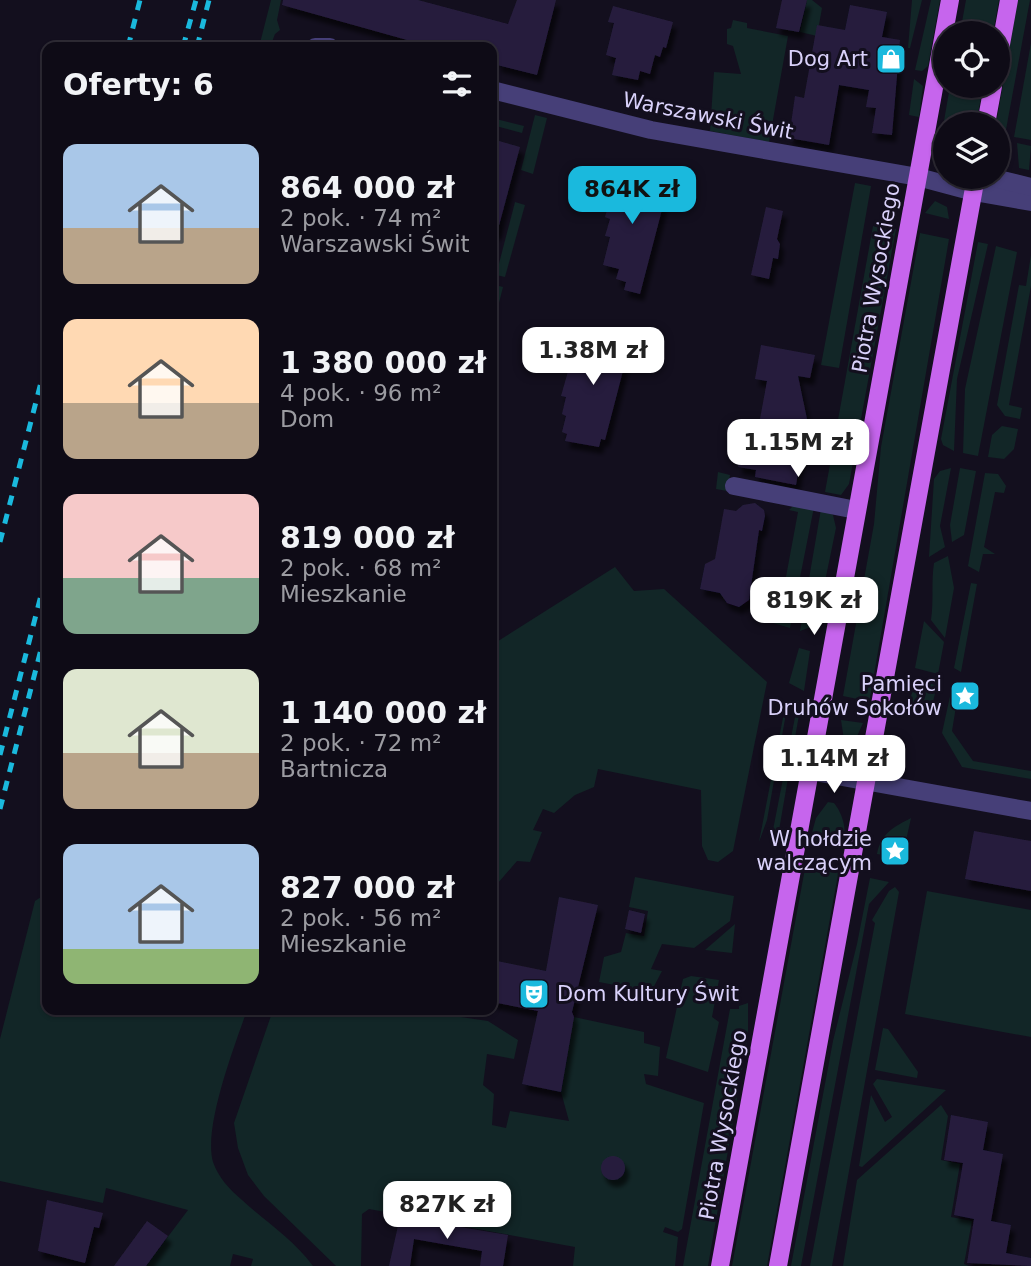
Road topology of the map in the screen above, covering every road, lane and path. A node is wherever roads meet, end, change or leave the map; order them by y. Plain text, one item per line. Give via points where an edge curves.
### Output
1 (950, 0) edge
2 (1009, 0) edge
3 (1005, 21) edge
4 (497, 91) edge
5 (933, 176) edge
6 (918, 177) junction
7 (933, 179) edge
8 (1010, 182) edge
9 (1031, 187) edge
10 (974, 189) edge
11 (988, 189) edge
12 (1031, 202) edge
13 (733, 486) dead end
14 (856, 510) junction
15 (809, 771) junction
16 (867, 782) junction
17 (1031, 811) edge
18 (720, 1266) edge
19 (778, 1266) edge

1 - 6 main road, Piotra Wysockiego
2 - 3 main road
4 - 6 street, Warszawski Świt via 652,130
5 - 6 street
6 - 7 street
6 - 14 main road, Piotra Wysockiego
8 - 9 street
10 - 16 main road
11 - 12 street
13 - 14 street
14 - 15 main road, Piotra Wysockiego
15 - 16 street
15 - 18 main road, Piotra Wysockiego
16 - 17 street
16 - 19 main road

